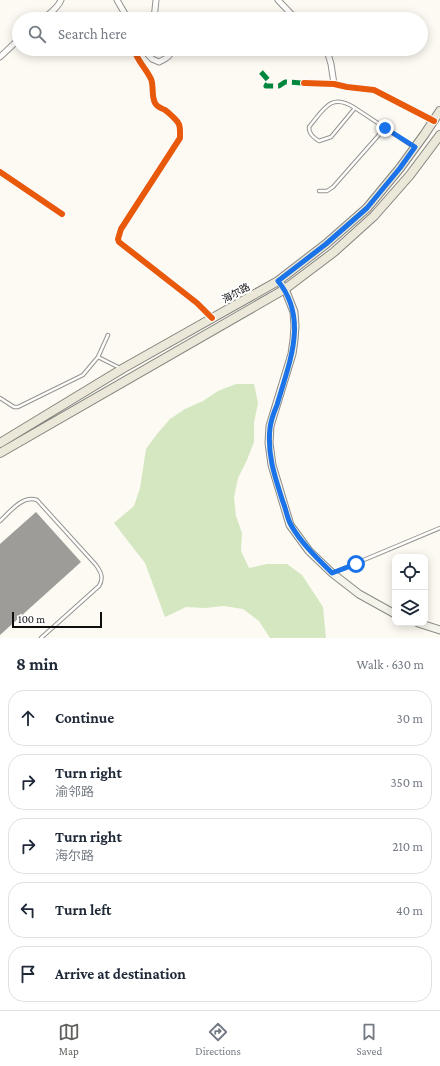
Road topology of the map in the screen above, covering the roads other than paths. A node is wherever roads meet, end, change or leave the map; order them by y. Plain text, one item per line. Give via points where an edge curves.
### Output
1 (61, 0) edge
2 (117, 0) edge
3 (156, 0) edge
4 (278, 0) edge
5 (52, 12) edge
6 (124, 12) edge
7 (155, 12) edge
8 (289, 12) edge
9 (12, 46) edge
10 (136, 56) edge
11 (149, 56) edge
12 (169, 56) edge
13 (329, 56) edge
14 (0, 57) edge
15 (304, 83) dead end
16 (334, 84) junction
17 (355, 108) junction
18 (440, 112) edge
19 (434, 120) junction
20 (385, 128) junction
21 (440, 135) edge
22 (415, 147) junction
23 (0, 172) edge
24 (319, 191) dead end
25 (62, 214) dead end
26 (278, 281) junction
27 (284, 289) junction
28 (212, 318) junction
29 (108, 335) dead end
30 (98, 357) junction
31 (122, 369) junction
32 (0, 398) edge
33 (0, 443) edge
34 (0, 453) edge
35 (0, 521) edge
36 (440, 528) edge
37 (332, 573) junction
38 (392, 612) edge
39 (427, 626) edge
40 (440, 630) edge
41 (41, 638) edge

1 - 5 street
2 - 6 street
3 - 7 street
4 - 8 street
9 - 14 street
10 - 28 street via 152,80 153,95 158,107 167,111 178,122 180,138 121,229 118,239
11 - 12 street via 159,62
13 - 16 street
15 - 16 street
16 - 19 street via 374,90
17 - 17 lane via 338,101 332,102 309,127 309,131 319,141 331,137
17 - 20 lane
18 - 19 main road, 海尔路
19 - 22 main road, 海尔路
20 - 22 lane
20 - 24 lane via 334,186 327,191
21 - 27 main road, 海尔路 via 410,175 374,216 334,252
22 - 26 main road, 海尔路 via 367,208
23 - 25 street
26 - 27 main road
26 - 28 main road, 海尔路
27 - 34 main road, 海尔路
27 - 37 main road via 294,312 295,326 292,354 270,426 272,465 290,525 309,551
28 - 31 main road, 海尔路
29 - 30 lane
30 - 31 lane
30 - 32 lane via 83,375 18,407
31 - 33 main road, 海尔路
35 - 41 lane via 25,500 37,500 96,565 102,576 99,586
36 - 37 lane
37 - 38 main road via 359,594
39 - 40 main road

